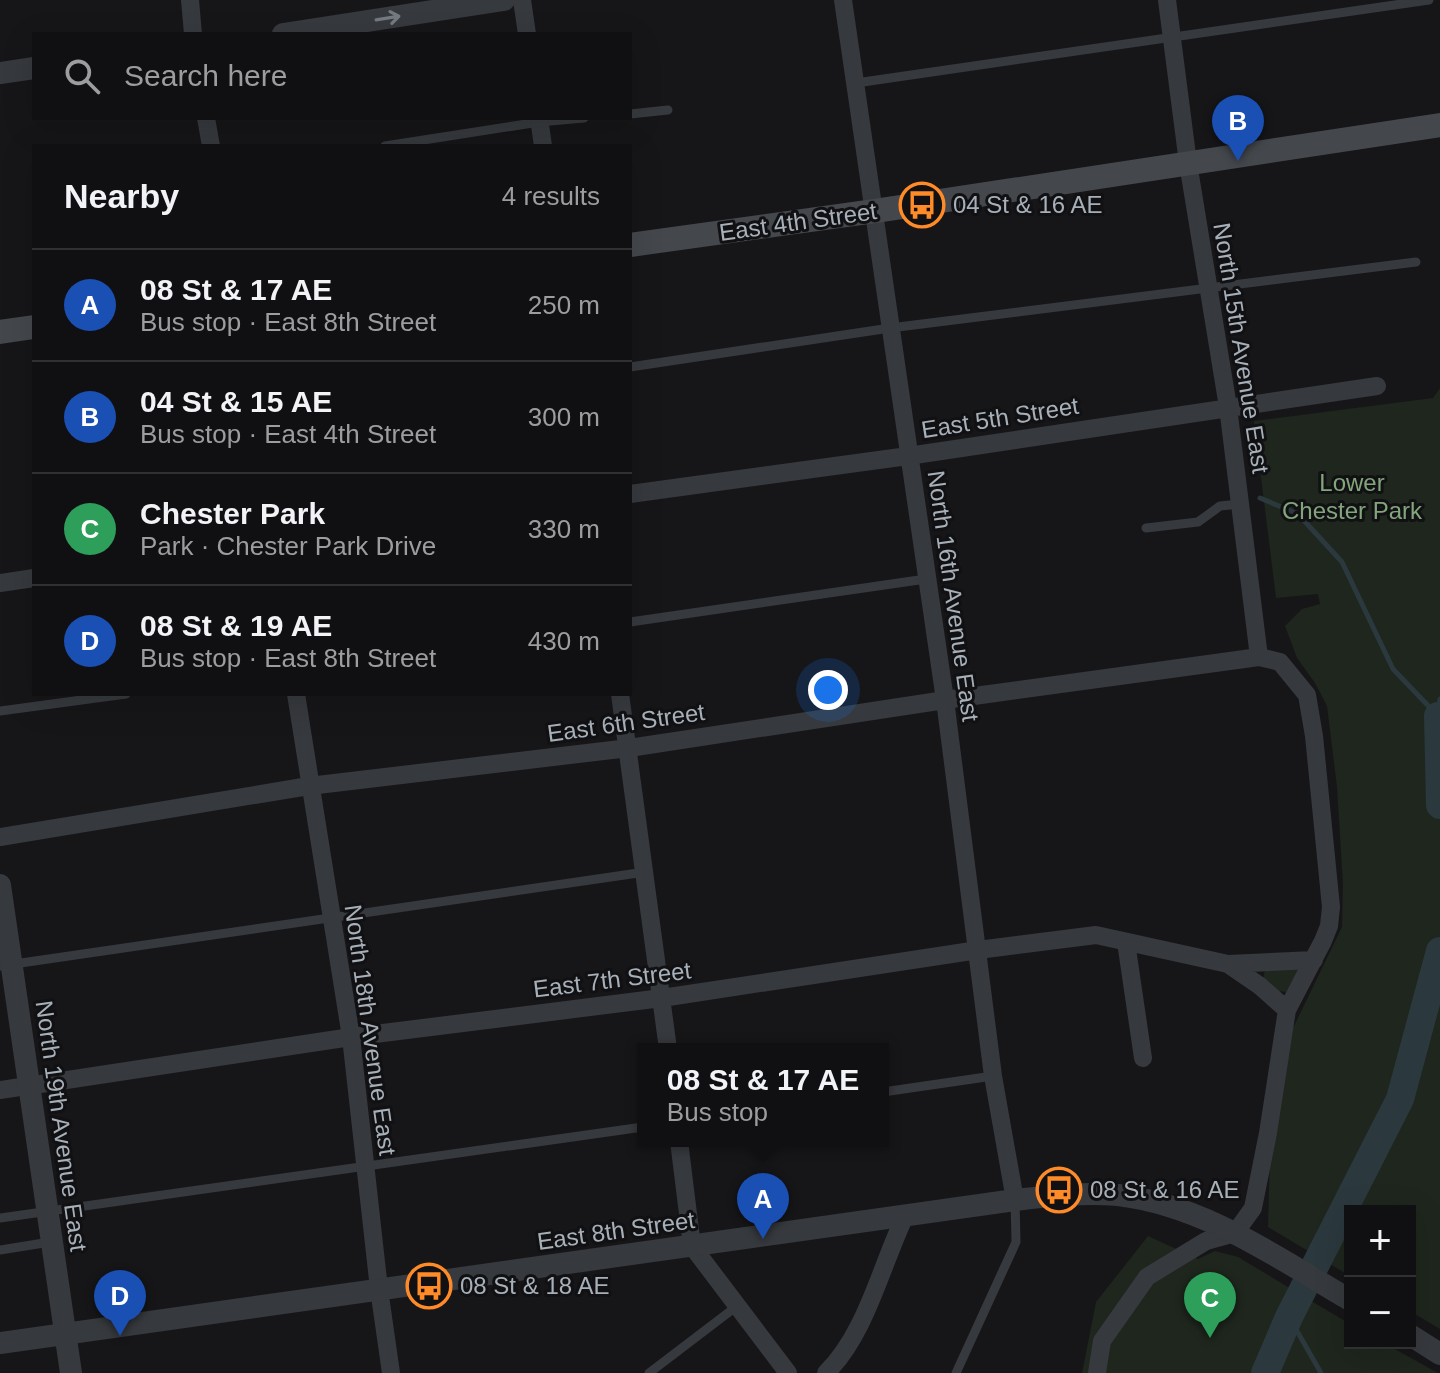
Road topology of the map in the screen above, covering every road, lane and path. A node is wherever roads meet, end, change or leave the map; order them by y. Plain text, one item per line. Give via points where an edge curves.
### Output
1 (190, 0) edge
2 (504, 0) edge
3 (522, 0) edge
4 (843, 0) edge
5 (1167, 0) edge
6 (1429, 0) edge
7 (193, 32) edge
8 (296, 32) edge
9 (527, 32) edge
10 (1172, 37) junction
11 (32, 68) edge
12 (0, 73) edge
13 (856, 83) junction
14 (668, 110) dead end
15 (632, 114) edge
16 (206, 120) edge
17 (539, 120) edge
18 (1440, 125) edge
19 (211, 144) edge
20 (397, 144) edge
21 (543, 144) edge
22 (1188, 163) junction
23 (875, 211) junction
24 (632, 245) edge
25 (1416, 262) dead end
26 (1208, 287) junction
27 (32, 327) edge
28 (890, 328) junction
29 (0, 332) edge
30 (632, 367) edge
31 (1377, 386) dead end
32 (1228, 407) junction
33 (908, 456) junction
34 (632, 494) edge
35 (1240, 504) junction
36 (1146, 528) dead end
37 (32, 578) edge
38 (926, 579) junction
39 (0, 583) edge
40 (632, 622) edge
41 (1259, 657) junction
42 (111, 696) edge
43 (296, 696) edge
44 (620, 696) edge
45 (945, 700) junction
46 (0, 711) edge
47 (629, 748) junction
48 (309, 786) junction
49 (0, 837) edge
50 (645, 872) junction
51 (0, 885) edge
52 (331, 918) junction
53 (1126, 942) junction
54 (978, 950) junction
55 (1314, 960) junction
56 (1228, 964) junction
57 (6, 965) edge
58 (662, 998) junction
59 (1287, 1010) junction
60 (351, 1037) junction
61 (667, 1043) edge
62 (1143, 1058) dead end
63 (993, 1076) junction
64 (27, 1086) junction
65 (0, 1090) edge
66 (889, 1091) edge
67 (637, 1128) edge
68 (680, 1147) edge
69 (366, 1167) junction
70 (1015, 1200) junction
71 (45, 1211) junction
72 (905, 1216) junction
73 (0, 1218) edge
74 (1243, 1237) junction
75 (50, 1242) junction
76 (692, 1246) junction
77 (0, 1250) edge
78 (379, 1289) junction
79 (1344, 1296) edge
80 (737, 1306) junction
81 (65, 1334) junction
82 (0, 1343) edge
83 (71, 1373) edge
84 (391, 1373) edge
85 (649, 1373) edge
86 (788, 1373) edge
87 (826, 1373) edge
88 (956, 1373) edge
89 (1097, 1373) edge

1 - 7 street
8 -> 2 street
3 - 9 street
4 - 13 street, North 16th Avenue East
5 - 10 street, North 15th Avenue East
6 - 10 lane
10 - 13 lane
10 - 22 street, North 15th Avenue East
11 - 12 street
13 - 23 street, North 16th Avenue East
14 - 15 lane
16 - 19 street
17 - 20 lane
17 - 21 street
18 - 22 main road, East 4th Street
22 - 23 main road, East 4th Street
22 - 26 street, North 15th Avenue East
23 - 24 main road, East 4th Street
23 - 28 street, North 16th Avenue East
25 - 26 lane
26 - 28 lane
26 - 32 street, North 15th Avenue East
27 - 29 main road
28 - 30 lane
28 - 33 street, North 16th Avenue East
31 - 32 street, East 5th Street
32 - 33 street, East 5th Street
32 - 35 street, North 15th Avenue East
33 - 34 street, East 5th Street
33 - 38 street, North 16th Avenue East
35 - 36 lane via 1220,506 1198,522
35 - 41 street, North 15th Avenue East
37 - 39 street
38 - 40 lane
38 - 45 street, North 16th Avenue East
41 - 45 street, East 6th Street
41 - 55 street via 1280,662 1307,695 1331,907
42 - 46 lane
43 - 48 street, North 18th Avenue East
44 - 47 street
45 - 47 street, East 6th Street
45 - 54 street, North 16th Avenue East
47 - 48 street, East 6th Street
47 - 50 street
48 - 49 street, East 6th Street
48 - 52 street, North 18th Avenue East
50 - 52 lane
50 - 58 street
51 - 57 street, North 19th Avenue East
52 - 57 lane
52 - 60 street, North 18th Avenue East
53 - 54 street, East 7th Street via 1096,935
53 - 56 street, East 7th Street
53 - 62 street
54 - 58 street, East 7th Street
54 - 63 street, North 16th Avenue East
55 - 56 street, East 7th Street
55 - 59 street
56 - 59 street, East 7th Street
57 - 64 street, North 19th Avenue East
58 - 60 street, East 7th Street
58 - 61 street
59 - 74 street via 1257,1195
60 - 64 street, East 7th Street
60 - 69 street, North 18th Avenue East
63 - 66 lane
63 - 70 street, North 16th Avenue East
64 - 65 street, East 7th Street
64 - 71 street, North 19th Avenue East
67 - 69 lane
68 - 76 street
69 - 71 lane
69 - 78 street, North 18th Avenue East
70 - 72 street, East 8th Street
70 - 74 street, East 8th Street via 1118,1195 1180,1209
70 - 88 lane via 1016,1242
71 - 73 lane
71 - 75 street, North 19th Avenue East
72 - 76 street, East 8th Street
72 - 87 street via 845,1352
74 - 79 street, East 8th Street
74 - 89 street via 1206,1241 1147,1277 1102,1341
75 - 77 lane
75 - 81 street, North 19th Avenue East
76 - 78 street, East 8th Street
76 - 80 street
78 - 81 street, East 8th Street
78 - 84 street, North 18th Avenue East
80 - 85 lane
80 - 86 street
81 - 82 street, East 8th Street
81 - 83 street, North 19th Avenue East

